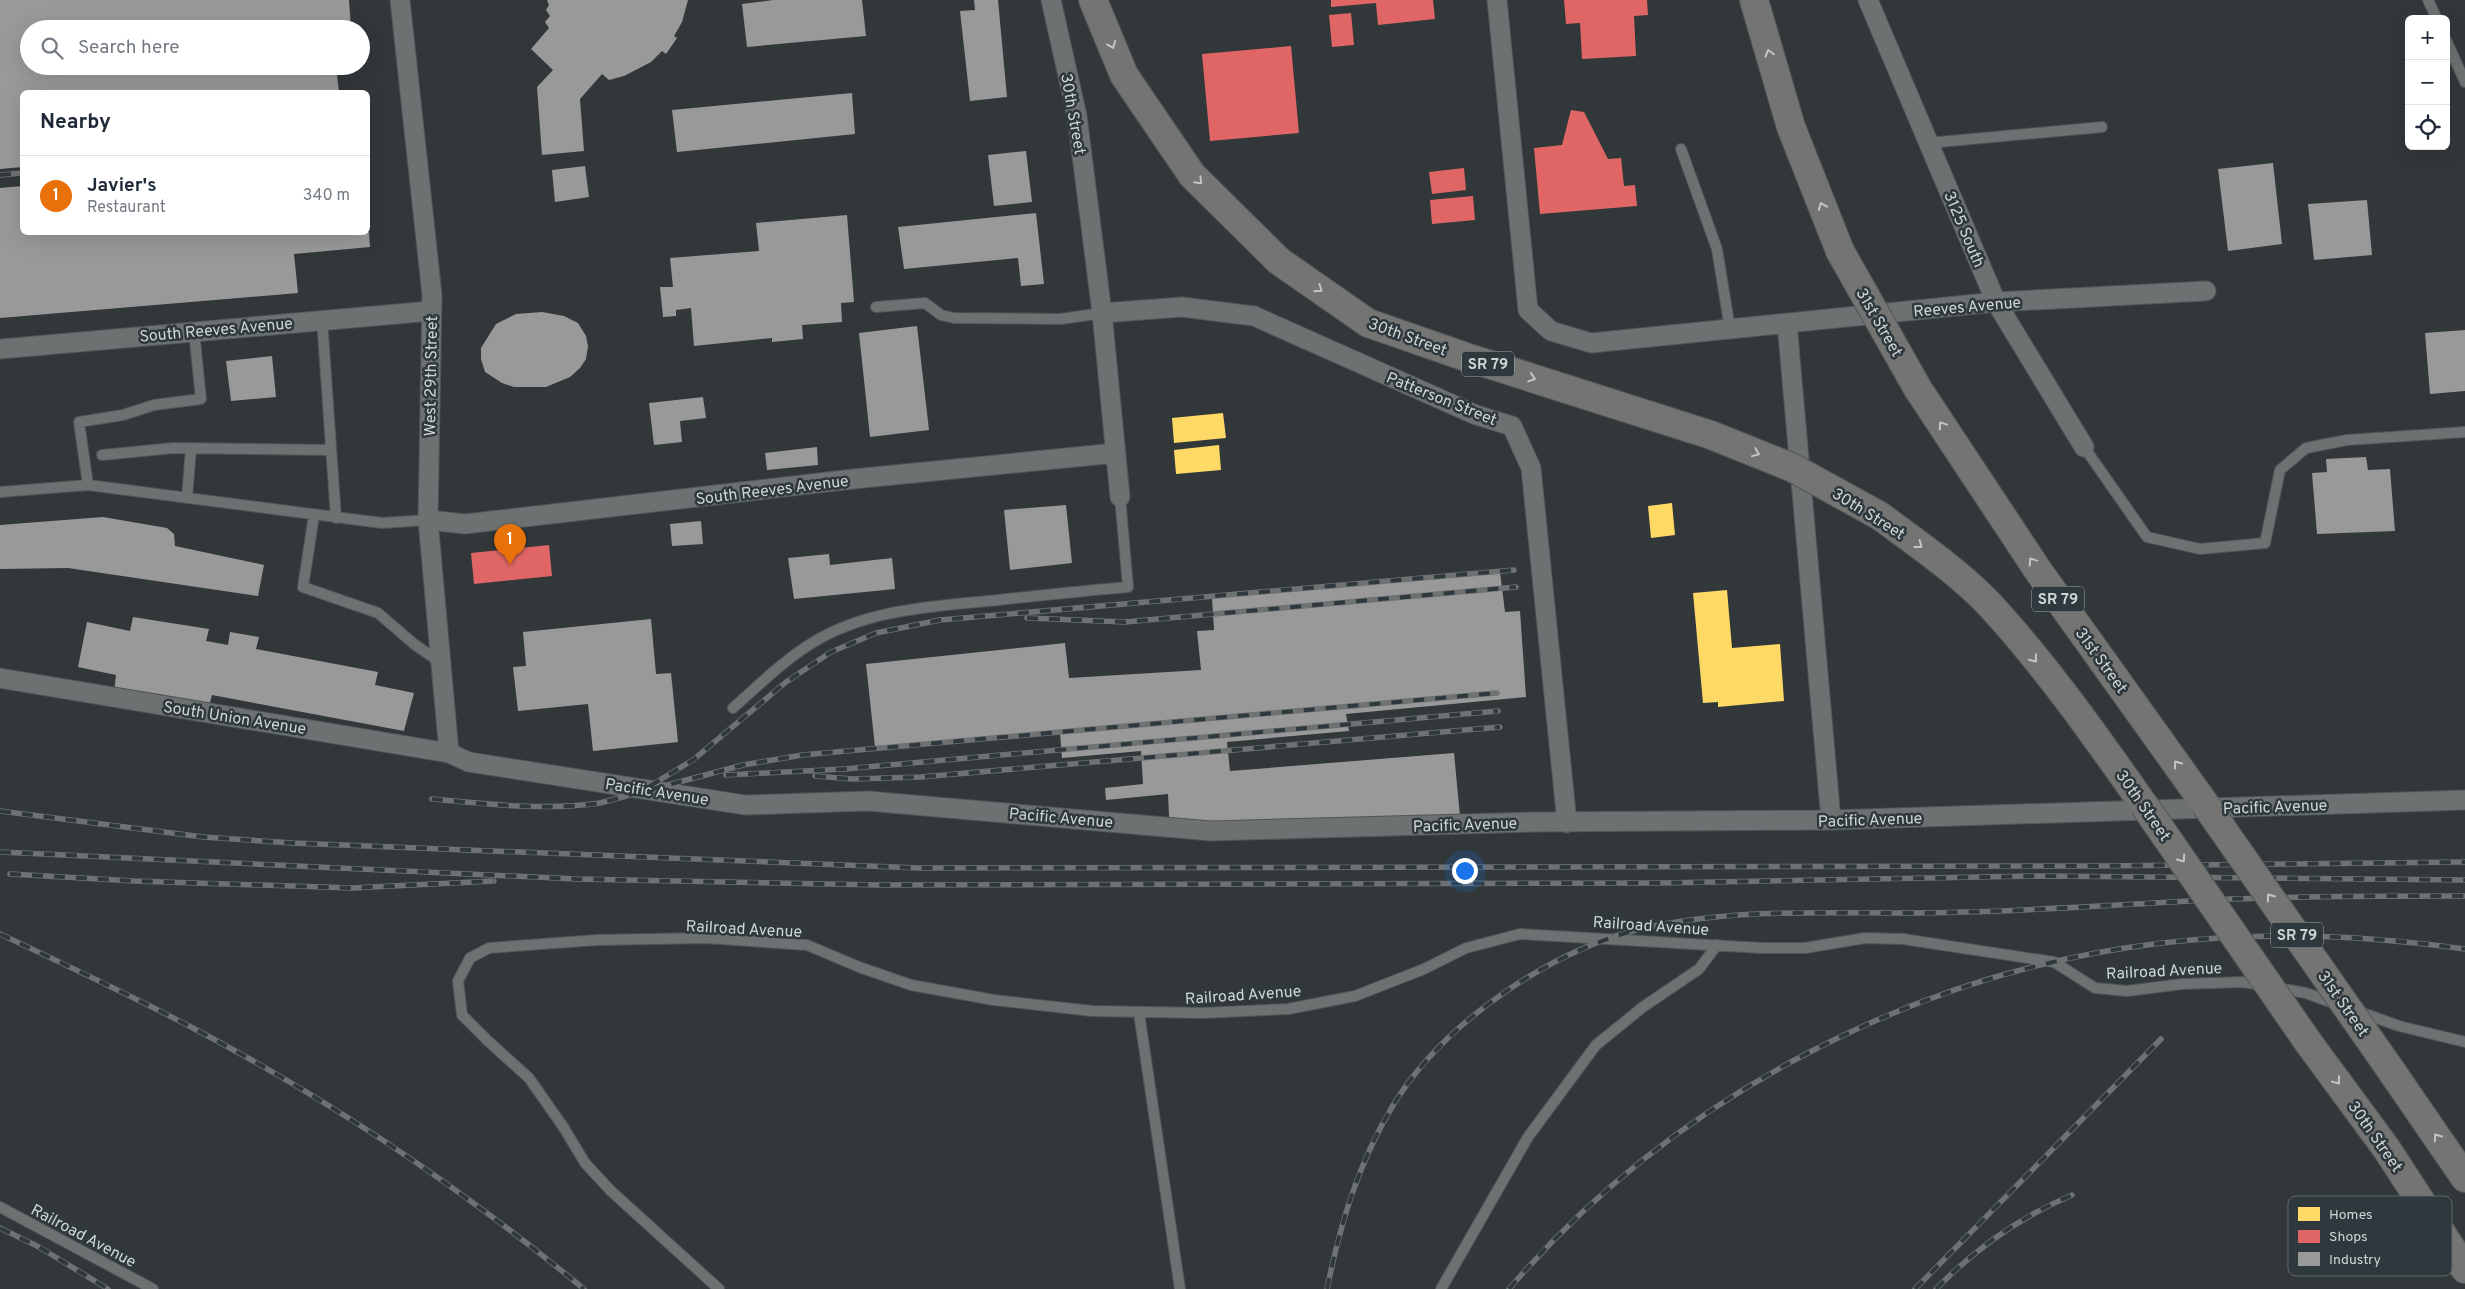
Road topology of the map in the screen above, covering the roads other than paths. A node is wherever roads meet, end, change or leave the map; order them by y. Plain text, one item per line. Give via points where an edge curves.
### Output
1 (400, 0) edge
2 (1051, 0) edge
3 (1093, 0) edge
4 (1497, 0) edge
5 (1754, 0) edge
6 (1868, 0) edge
7 (2428, 0) edge
8 (2435, 15) edge
9 (2450, 49) edge
10 (2465, 82) edge
11 (2102, 127) dead end
12 (1928, 143) junction
13 (1681, 149) dead end
14 (2206, 291) dead end
15 (1996, 302) junction
16 (876, 307) dead end
17 (431, 311) junction
18 (1102, 313) junction
19 (322, 319) junction
20 (1787, 323) junction
21 (1730, 329) junction
22 (194, 331) junction
23 (0, 349) edge
24 (2465, 432) edge
25 (2084, 447) joint
26 (191, 448) junction
27 (331, 450) junction
28 (1116, 453) junction
29 (102, 455) dead end
30 (88, 485) junction
31 (0, 492) edge
32 (1120, 497) joint
33 (186, 498) junction
34 (314, 515) junction
35 (336, 518) junction
36 (428, 520) junction
37 (441, 663) junction
38 (0, 678) edge
39 (734, 708) dead end
40 (449, 753) junction
41 (469, 762) joint
42 (2465, 800) edge
43 (1831, 820) junction
44 (1567, 823) junction
45 (1717, 945) junction
46 (1139, 1013) junction
47 (2465, 1042) edge
48 (2465, 1178) edge
49 (2417, 1196) edge
50 (0, 1207) edge
51 (2452, 1249) edge
52 (2465, 1269) edge
53 (153, 1289) edge
54 (719, 1289) edge
55 (1180, 1289) edge
56 (1441, 1289) edge

1 - 17 street, West 29th Street
2 - 18 street, 30th Street via 1077,116
3 -> 49 main road, 30th Street / SR 79, bridge via 1124,75 1192,175 1279,261 1368,323 1711,435 1793,468 1880,516 1924,548 1989,604 2090,729
4 - 21 street, Reeves Avenue via 1528,310 1552,332 1591,344
48 -> 5 main road, 31st Street / SR 79, bridge via 2040,572 1918,389 1840,252 1791,127
6 - 12 street, 3125 South
7 - 8 lane
9 - 10 lane
11 - 12 lane
12 - 15 street, 3125 South
13 - 21 lane via 1718,249
14 - 15 street, Reeves Avenue
15 - 20 street, Reeves Avenue
15 - 25 street, 3125 South
16 - 18 lane via 925,303 941,315 954,318 1060,319
17 - 19 street, South Reeves Avenue
17 - 36 street, West 29th Street
18 - 28 street, 30th Street
18 - 44 street, Patterson Street via 1182,308 1254,316 1476,415 1512,426 1531,468
19 - 22 street, South Reeves Avenue
19 - 27 lane
20 - 21 street, Reeves Avenue
20 - 43 street
22 - 23 street, South Reeves Avenue
22 - 30 lane via 201,399 154,405 123,415 79,422
24 - 25 lane via 2347,440 2306,448 2280,470 2265,543 2200,549 2147,537
26 - 27 lane
26 - 29 lane
26 - 33 lane
27 - 35 lane
28 - 32 street, 30th Street
28 - 36 street, South Reeves Avenue via 853,479 465,524
30 - 31 lane
30 - 33 lane
32 - 39 lane via 1128,587 918,608 875,616 834,631 806,647
33 - 34 lane
34 - 35 lane
34 - 37 lane via 303,587 378,613
35 - 36 lane via 382,523
36 - 37 street, West 29th Street
37 - 40 street, West 29th Street
38 - 40 street, South Union Avenue
40 - 41 street, South Union Avenue
41 - 44 street, Pacific Avenue via 745,805 868,801 1211,831
42 - 43 street, Pacific Avenue
43 - 44 street, Pacific Avenue
45 - 46 lane, Railroad Avenue via 1520,934 1466,948 1424,969 1355,996 1288,1009
45 - 47 lane, Railroad Avenue via 1805,948 1866,938 1903,939 2054,962 2095,988 2127,991 2182,984 2244,982 2306,993 2399,1026
45 - 56 lane via 1699,969 1642,1007 1596,1045 1528,1137
46 - 54 lane, Railroad Avenue via 994,1000 910,985 807,945 706,938 597,940 489,948 470,958 458,981 462,1015 529,1078 585,1163 604,1184
46 - 55 lane
50 - 53 lane, Railroad Avenue
51 -> 52 main road, 30th Street / SR 79, bridge

